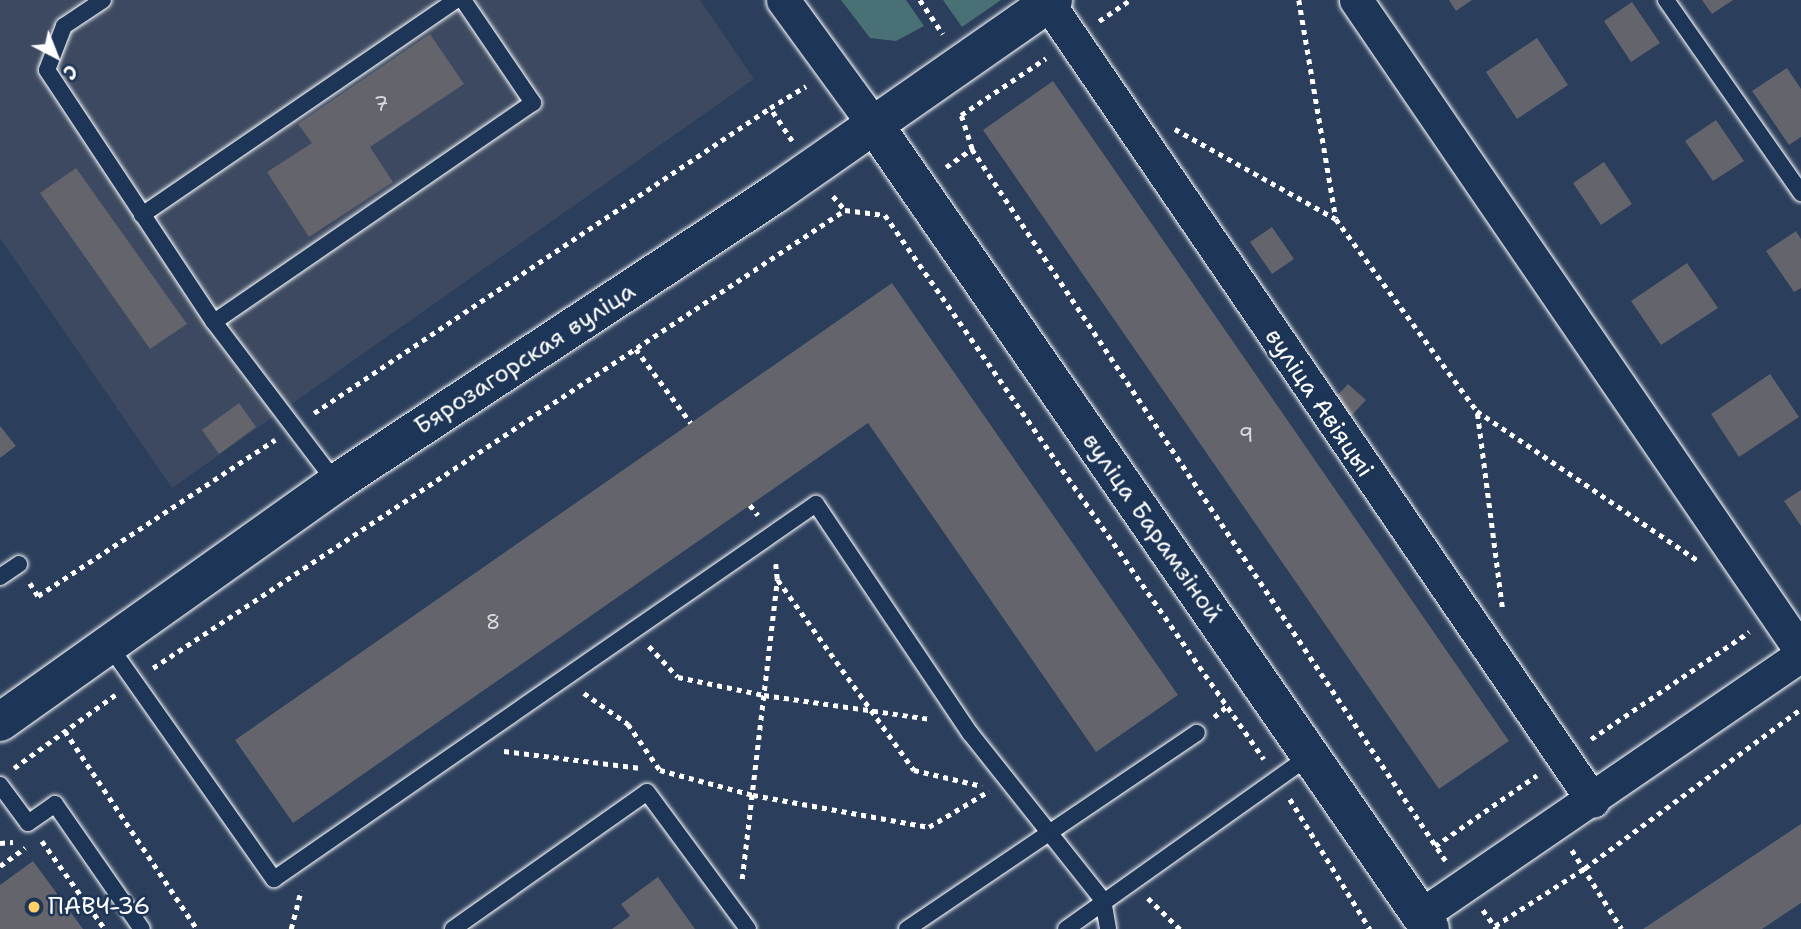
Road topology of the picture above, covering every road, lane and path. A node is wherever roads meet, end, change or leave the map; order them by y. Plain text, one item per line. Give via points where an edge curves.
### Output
1 (103, 0) edge
2 (456, 0) edge
3 (463, 0) edge
4 (783, 0) edge
5 (1130, 0) edge
6 (1299, 0) edge
7 (1356, 0) edge
8 (1666, 0) edge
9 (1050, 2) edge
10 (1070, 41) junction
11 (833, 69) junction
12 (770, 108) junction
13 (1165, 123) dead end
14 (875, 125) junction
15 (972, 149) junction
16 (811, 169) junction
17 (918, 187) junction
18 (1801, 193) edge
19 (845, 210) junction
20 (142, 215) junction
21 (886, 215) junction
22 (1336, 219) junction
23 (214, 321) junction
24 (635, 349) junction
25 (1477, 411) junction
26 (691, 423) dead end
27 (296, 426) junction
28 (336, 483) junction
29 (750, 505) dead end
30 (772, 536) junction
31 (19, 564) joint
32 (1707, 567) dead end
33 (0, 577) edge
34 (777, 579) junction
35 (1776, 614) junction
36 (1503, 616) dead end
37 (635, 630) junction
38 (108, 644) junction
39 (1801, 653) edge
40 (564, 678) junction
41 (136, 679) junction
42 (764, 695) junction
43 (1801, 709) edge
44 (871, 710) junction
45 (0, 722) edge
46 (964, 723) junction
47 (65, 730) junction
48 (1197, 733) dead end
49 (466, 746) junction
50 (1309, 756) junction
51 (1563, 758) junction
52 (660, 770) junction
53 (1277, 779) junction
54 (3, 780) edge
55 (1007, 780) junction
56 (993, 789) junction
57 (646, 792) junction
58 (753, 795) junction
59 (1592, 801) junction
60 (1555, 826) junction
61 (1047, 830) junction
62 (1434, 846) junction
63 (0, 866) edge
64 (1585, 868) junction
65 (1131, 881) junction
66 (1464, 885) junction
67 (1103, 900) junction
68 (737, 915) junction
69 (1426, 922) edge
70 (1494, 926) dead end
71 (105, 929) edge
72 (142, 929) edge
73 (197, 929) edge
74 (453, 929) edge
75 (748, 929) edge
76 (907, 929) edge
77 (1066, 929) edge
78 (1108, 929) edge
79 (1180, 929) edge
80 (1370, 929) edge
81 (1622, 929) edge

1 - 20 lane via 64,26 47,70
2 - 20 lane
3 - 23 lane via 533,103
4 - 11 street
5 - 10 path
6 - 22 path
7 - 35 street
8 - 18 lane
9 - 10 street, вуліца Авіяцыі
9 - 14 street, Бярозагорская вуліца
10 - 15 path via 961,115
10 - 51 street, вуліца Авіяцыі
11 - 12 path
11 - 14 street
12 - 16 path
12 - 27 path
13 - 22 path
14 - 16 street, Бярозагорская вуліца
14 - 17 street, вуліца Барамзіной
15 - 17 path
15 - 62 path
16 - 19 path
16 - 28 street, Бярозагорская вуліца
17 - 21 path
17 - 50 street, вуліца Барамзіной
19 - 21 path
19 - 24 path
20 - 23 lane
21 - 53 path
22 - 25 path
23 - 27 lane
24 - 26 path
24 - 41 path
25 - 32 path
25 - 36 path
27 - 28 lane
27 - 31 path via 38,596
28 - 38 street, Бярозагорская вуліца
29 - 30 path
30 - 34 path
30 - 37 lane
30 - 46 lane via 816,504
31 - 33 lane
34 - 42 path
34 - 44 path
35 - 39 street
35 - 51 path
37 - 40 lane
37 - 42 path via 678,677
38 - 41 lane
38 - 45 street, Бярозагорская вуліца
39 - 59 street
40 - 49 lane
40 - 52 path via 628,724
41 - 47 path
41 - 49 lane via 274,879
42 - 44 path
42 - 58 path
43 - 64 path
44 - 46 path
44 - 56 path via 914,770
46 - 55 lane
47 - 54 path
47 - 73 path
48 - 61 lane
49 - 52 path
50 - 53 lane
50 - 69 street, вуліца Барамзіной
51 - 59 street, вуліца Авіяцыі
51 - 62 path
52 - 57 path
52 - 58 path
53 - 65 lane
53 - 80 path
54 - 72 lane via 28,823 55,804
55 - 56 path
55 - 61 lane
56 - 58 path via 929,827
57 - 68 lane
57 - 74 lane
58 - 68 path
59 - 60 street
60 - 64 path
60 - 66 street
61 - 67 lane
61 - 76 lane
62 - 66 path
63 - 71 path via 40,837
64 - 70 path
64 - 81 path
65 - 67 lane
65 - 79 path
66 - 69 street
67 - 77 lane
67 - 78 lane
68 - 75 lane

